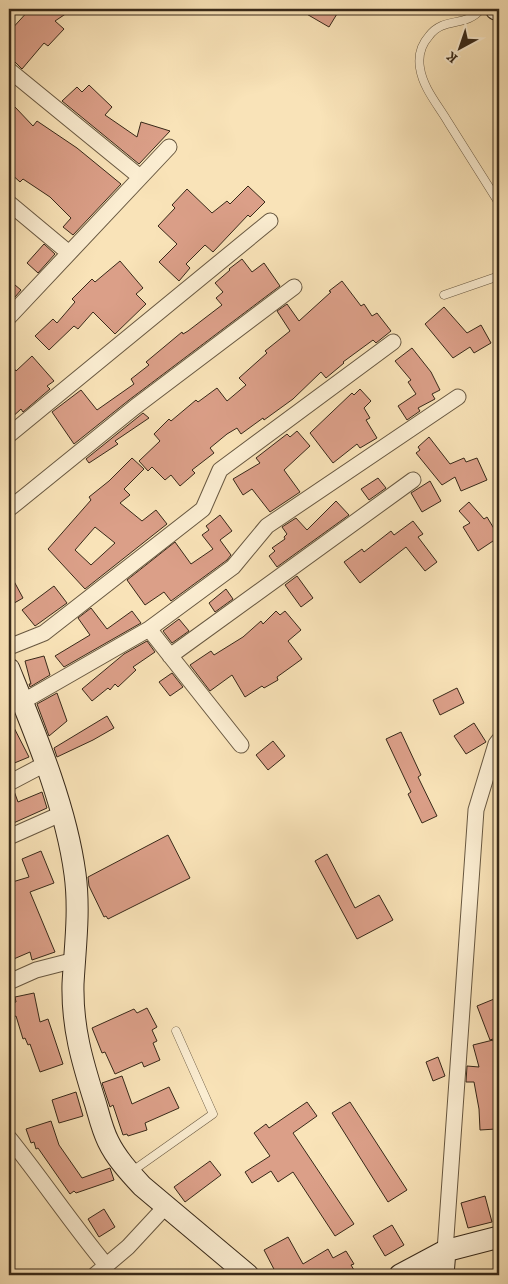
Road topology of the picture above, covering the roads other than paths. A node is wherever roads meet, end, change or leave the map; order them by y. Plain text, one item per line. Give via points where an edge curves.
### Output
1 (481, 9) edge
2 (9, 70) edge
3 (169, 147) dead end
4 (140, 177) junction
5 (499, 202) edge
6 (9, 203) edge
7 (270, 221) dead end
8 (69, 253) junction
9 (499, 276) edge
10 (294, 287) dead end
11 (444, 295) dead end
12 (9, 316) edge
13 (393, 342) dead end
14 (458, 397) dead end
15 (9, 435) edge
16 (413, 480) dead end
17 (9, 509) edge
18 (149, 629) junction
19 (9, 647) edge
20 (170, 656) junction
21 (9, 669) edge
22 (22, 702) junction
23 (499, 740) edge
24 (240, 745) dead end
25 (45, 764) junction
26 (9, 783) edge
27 (63, 813) junction
28 (9, 837) edge
29 (75, 960) junction
30 (9, 982) edge
31 (176, 1031) dead end
32 (9, 1138) edge
33 (130, 1173) junction
34 (166, 1206) junction
35 (499, 1237) edge
36 (444, 1251) junction
37 (101, 1270) edge
38 (248, 1275) edge
39 (400, 1275) edge
40 (443, 1275) edge

1 - 5 lane via 467,19 440,25 434,30 421,49 420,63 426,86
2 - 4 street
3 - 4 street
4 - 8 street
6 - 8 street
7 - 15 street
8 - 12 street
9 - 11 lane
10 - 17 street via 135,407
13 - 19 street via 220,470 203,509 44,632
14 - 18 street via 266,526 233,567
16 - 20 street
18 - 20 street
18 - 22 street
20 - 24 street
21 - 22 street
22 - 25 street
23 - 36 street via 476,810
25 - 26 street
25 - 27 street
27 - 28 street
27 - 29 street via 77,894
29 - 30 street via 36,970
29 - 33 street via 73,1009 80,1053 108,1140
31 - 33 lane via 213,1114
32 - 37 street via 78,1231
33 - 34 street
34 - 37 street via 128,1247
34 - 38 street
35 - 36 street
36 - 39 street
36 - 40 street

